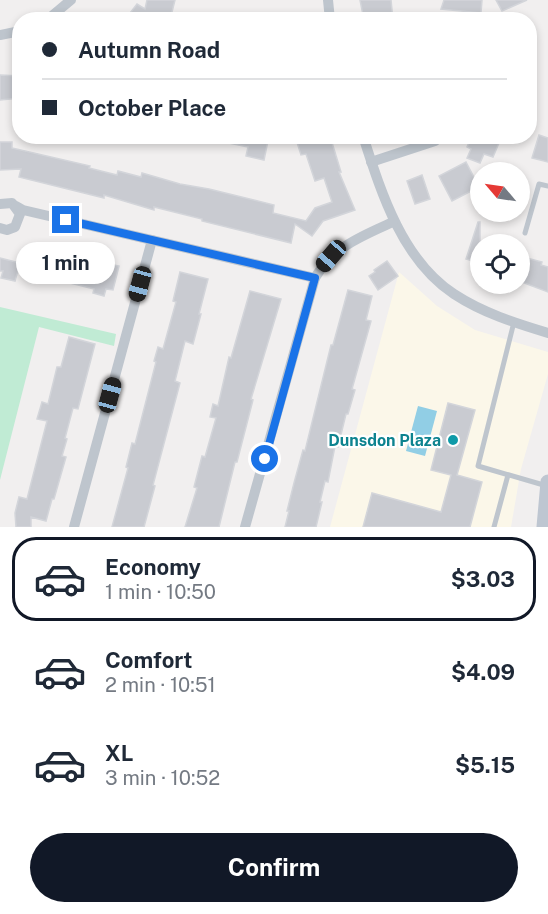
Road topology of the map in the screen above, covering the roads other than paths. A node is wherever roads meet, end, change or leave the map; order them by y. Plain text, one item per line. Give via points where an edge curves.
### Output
1 (71, 0) edge
2 (57, 12) edge
3 (365, 144) edge
4 (426, 144) edge
5 (371, 162) junction
6 (548, 186) edge
7 (0, 204) edge
8 (16, 206) junction
9 (393, 222) junction
10 (0, 228) edge
11 (525, 233) dead end
12 (152, 240) junction
13 (315, 278) junction
14 (514, 322) junction
15 (548, 333) edge
16 (508, 475) junction
17 (547, 484) edge
18 (74, 527) edge
19 (246, 527) edge
20 (494, 527) edge
21 (544, 527) edge

1 - 2 street
3 - 5 street
4 - 5 street
5 - 9 street
6 - 11 lane via 539,184
7 - 8 street
8 - 10 street via 20,214 18,223 11,229
8 - 12 street
9 - 13 street via 344,246
9 - 14 street via 418,259 452,293
12 - 13 street
12 - 18 street
13 - 19 street
14 - 15 street
14 - 16 lane via 478,466
16 - 17 lane
16 - 20 lane
17 - 21 main road

